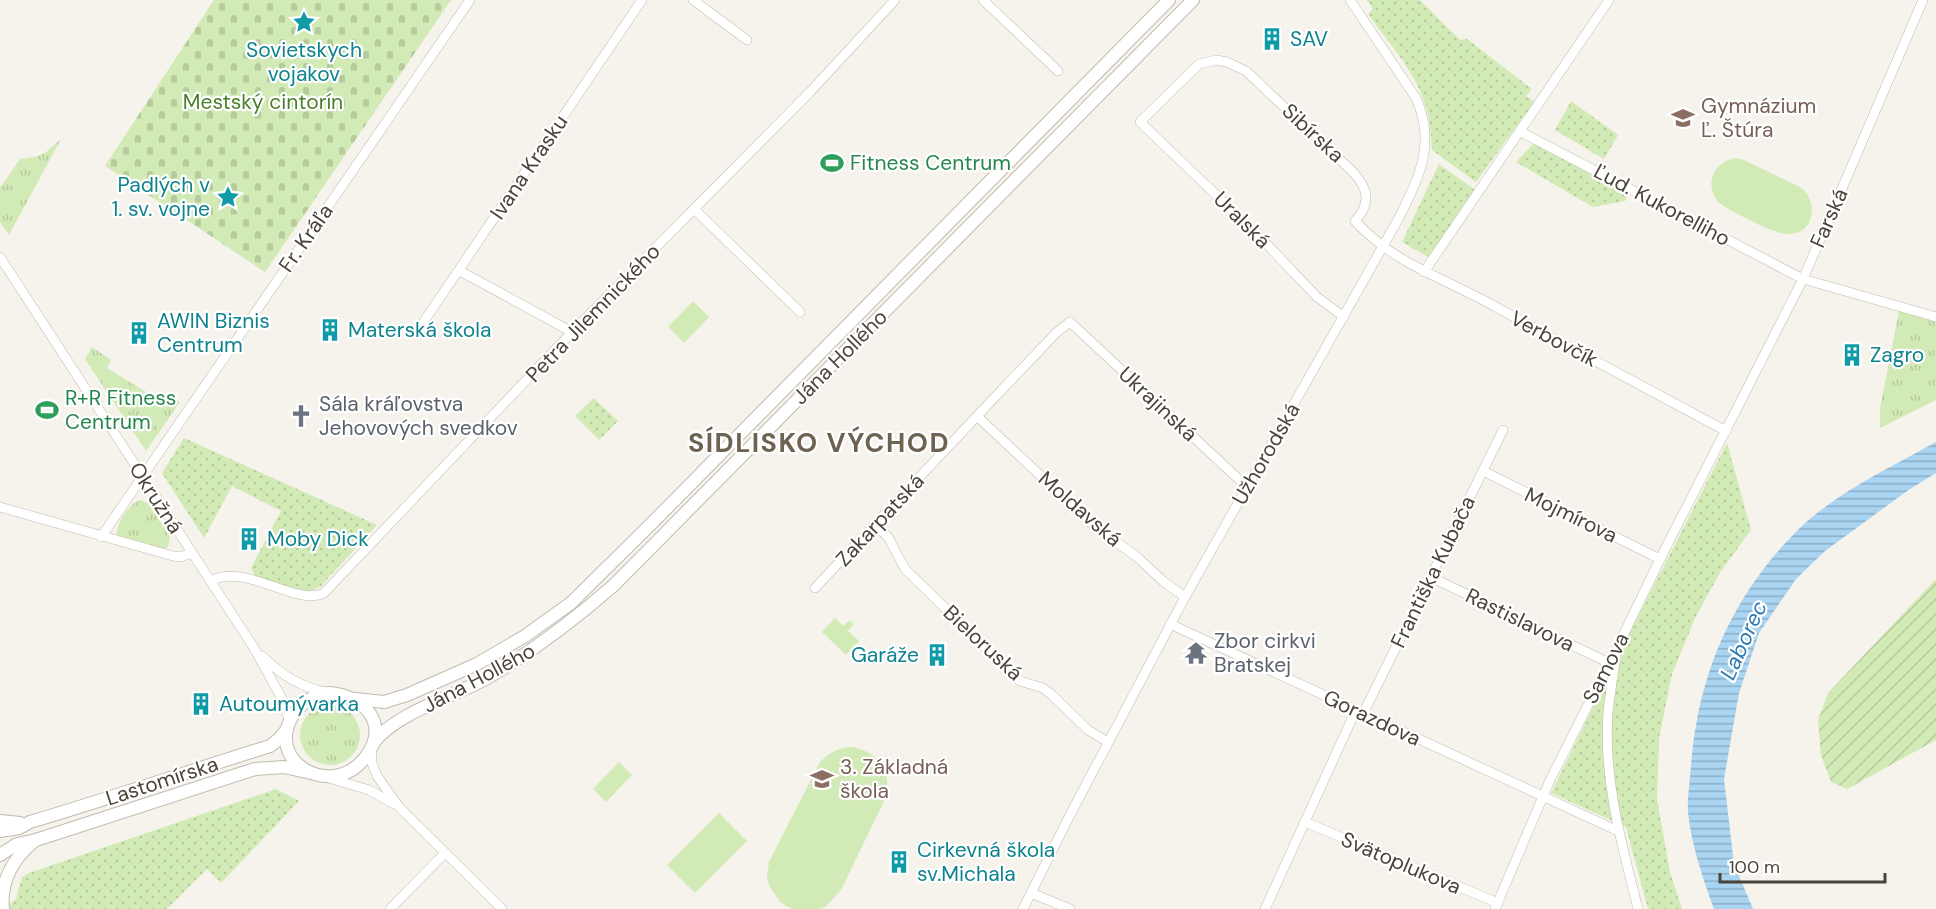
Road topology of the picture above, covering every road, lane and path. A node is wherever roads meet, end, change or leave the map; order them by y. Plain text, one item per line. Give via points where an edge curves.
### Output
1 (470, 0) edge
2 (642, 0) edge
3 (693, 0) edge
4 (895, 0) edge
5 (983, 0) edge
6 (1169, 0) edge
7 (1193, 0) edge
8 (1350, 0) edge
9 (1609, 0) edge
10 (1923, 0) edge
11 (1180, 11) junction
12 (747, 40) dead end
13 (1058, 71) dead end
14 (1140, 122) joint
15 (1521, 132) junction
16 (973, 197) junction
17 (694, 209) junction
18 (985, 209) junction
19 (1354, 221) joint
20 (1382, 247) junction
21 (0, 258) edge
22 (460, 270) junction
23 (1424, 272) junction
24 (1803, 279) junction
25 (800, 312) dead end
26 (1344, 317) junction
27 (1936, 317) edge
28 (1070, 322) joint
29 (572, 332) junction
30 (416, 333) dead end
31 (978, 417) junction
32 (1503, 430) dead end
33 (1726, 431) junction
34 (1483, 471) junction
35 (142, 476) junction
36 (1246, 486) junction
37 (0, 507) edge
38 (666, 509) junction
39 (678, 520) junction
40 (875, 525) junction
41 (101, 537) junction
42 (191, 553) junction
43 (1659, 559) junction
44 (1431, 577) junction
45 (210, 581) junction
46 (815, 588) dead end
47 (1185, 597) junction
48 (1170, 624) junction
49 (525, 636) junction
50 (1618, 646) junction
51 (254, 648) junction
52 (535, 649) junction
53 (1609, 663) junction
54 (330, 693) junction
55 (356, 699) junction
56 (1360, 712) junction
57 (288, 725) junction
58 (1108, 742) junction
59 (373, 745) junction
60 (311, 773) junction
61 (327, 777) junction
62 (125, 794) junction
63 (1542, 797) junction
64 (399, 807) junction
65 (130, 809) junction
66 (0, 821) edge
67 (30, 822) junction
68 (1305, 822) junction
69 (0, 831) edge
70 (1618, 831) junction
71 (36, 840) junction
72 (445, 854) junction
73 (0, 855) edge
74 (1031, 893) junction
75 (1496, 906) edge
76 (3, 909) edge
77 (390, 909) edge
78 (502, 909) edge
79 (1023, 909) edge
80 (1070, 909) edge
81 (1265, 909) edge
82 (1638, 909) edge

1 - 35 street, Fr. Kráľa
2 - 22 street, Ivana Krasku
3 - 12 street
4 - 17 street, Petra Jilemnického
5 - 13 street
6 - 11 street
6 - 16 street, Jána Hollého
7 - 11 street, Jána Hollého
8 - 20 street, Užhorodská via 1416,98 1425,130 1426,151 1421,167
9 - 15 street
10 - 24 street, Farská
11 - 18 street, Jána Hollého
14 - 19 street, Sibírska via 1199,64 1227,62 1246,71 1361,181 1366,202 1364,211
14 - 26 street, Uralská via 1317,297
15 - 23 street
15 - 24 street, Ľud. Kukorelliho
16 - 18 street
16 - 38 street, Jána Hollého
17 - 25 street
17 - 29 street, Petra Jilemnického
18 - 39 street, Jána Hollého
19 - 20 street, Verbovčík
20 - 23 street, Verbovčík
20 - 26 street, Užhorodská
21 - 35 street, Okružná
22 - 29 street
22 - 30 street, Ivana Krasku
23 - 33 street, Verbovčík
24 - 27 street, Ľud. Kukorelliho
24 - 33 street, Farská
26 - 36 street, Užhorodská
28 - 31 street, Zakarpatská
28 - 36 street, Ukrajinská
29 - 45 street, Petra Jilemnického via 324,593 310,597 242,577 220,576
31 - 40 street, Zakarpatská
31 - 47 street, Moldavská via 1093,525
32 - 34 street, Františka Kubača
33 - 43 street, Samova
34 - 43 street, Mojmírova
34 - 44 street, Františka Kubača
35 - 41 street, Fr. Kráľa
35 - 42 street, Okružná
36 - 47 street, Užhorodská
37 - 41 street
38 - 39 street
38 - 49 street, Jána Hollého via 571,603
39 - 52 street, Jána Hollého via 614,585
40 - 46 street, Zakarpatská
40 - 58 street, Bieloruská via 888,537 905,569 1020,681 1052,694 1088,730
41 - 42 street via 173,556
42 - 45 street, Okružná
43 - 50 street, Samova
44 - 53 street, Rastislavova
44 - 56 street, Františka Kubača
45 - 51 street, Okružná
47 - 48 street, Užhorodská
48 - 56 street, Gorazdova
48 - 58 street, Užhorodská
49 - 52 street
49 - 55 street, Jána Hollého via 477,664 407,694 384,702
50 - 53 street, Samova
50 - 70 street via 1608,714
51 - 54 street via 287,678
51 - 57 street via 281,697
52 - 59 street, Jána Hollého via 385,729
53 - 63 street, Samova
54 - 55 street
54 - 57 street via 305,702
55 - 59 street via 373,720
56 - 63 street, Gorazdova
56 - 68 street, Františka Kubača
57 - 60 street via 288,753
57 - 62 street, Lastomírska via 270,746
58 - 74 street, Užhorodská
59 - 61 street via 353,769
59 - 64 street via 374,769
60 - 61 street
60 - 65 street via 284,767 255,769
61 - 64 street via 369,790
62 - 65 street
62 - 67 street, Lastomírska
63 - 70 street, Gorazdova
63 - 75 street, Samova
64 - 72 street
65 - 71 street
66 - 67 street
67 - 69 street, Lastomírska
68 - 75 street, Svätoplukova
68 - 81 street, Františka Kubača
70 - 82 street
71 - 73 street via 17,844
71 - 76 street via 9,869 2,889
72 - 77 street
72 - 78 street
74 - 79 street, Užhorodská
74 - 80 street

